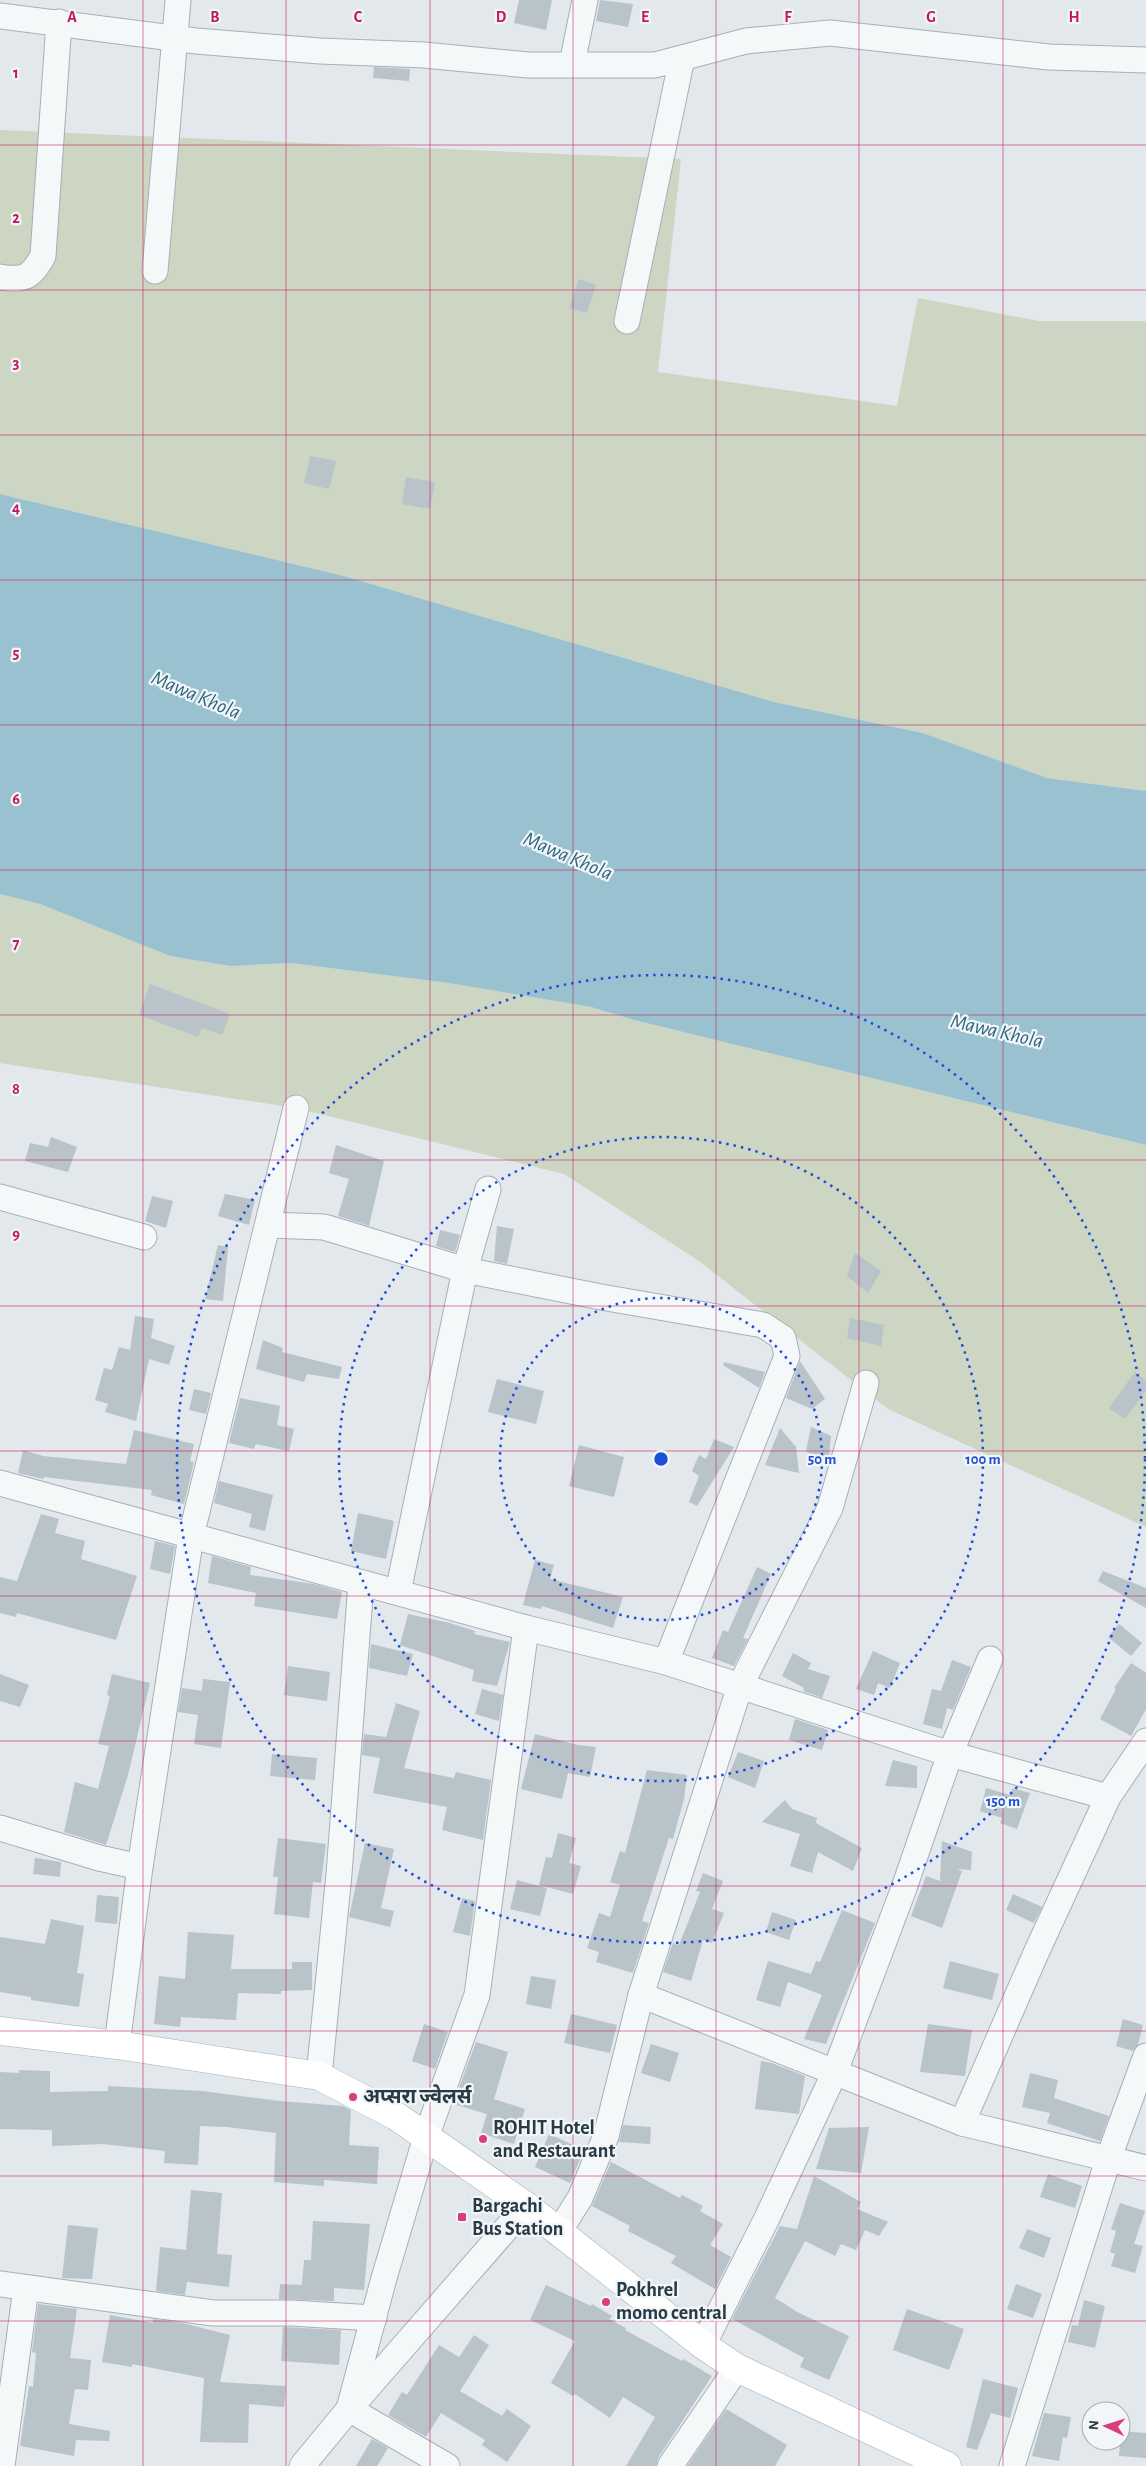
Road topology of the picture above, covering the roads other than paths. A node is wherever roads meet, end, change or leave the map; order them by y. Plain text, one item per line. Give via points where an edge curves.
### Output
1 (178, 0) edge
2 (585, 0) edge
3 (0, 16) edge
4 (59, 22) junction
5 (176, 38) junction
6 (682, 58) junction
7 (1146, 60) edge
8 (572, 64) junction
9 (155, 271) dead end
10 (0, 277) edge
11 (627, 321) dead end
12 (296, 1108) dead end
13 (488, 1189) dead end
14 (0, 1197) edge
15 (268, 1225) junction
16 (144, 1237) dead end
17 (465, 1270) junction
18 (866, 1382) dead end
19 (0, 1483) edge
20 (191, 1536) junction
21 (361, 1583) junction
22 (398, 1592) junction
23 (526, 1628) junction
24 (990, 1659) dead end
25 (666, 1662) junction
26 (740, 1686) junction
27 (1146, 1741) edge
28 (950, 1754) junction
29 (1108, 1797) junction
30 (0, 1828) edge
31 (140, 1867) junction
32 (641, 1995) junction
33 (0, 2031) edge
34 (118, 2045) junction
35 (1146, 2056) edge
36 (834, 2074) junction
37 (319, 2076) junction
38 (962, 2123) junction
39 (426, 2137) junction
40 (1108, 2158) junction
41 (1146, 2168) edge
42 (526, 2206) junction
43 (558, 2234) junction
44 (0, 2284) edge
45 (26, 2288) junction
46 (374, 2318) junction
47 (703, 2345) junction
48 (737, 2368) junction
49 (349, 2409) junction
50 (2, 2466) edge
51 (302, 2466) edge
52 (447, 2466) edge
53 (670, 2466) edge
54 (947, 2466) edge
55 (1012, 2466) edge

1 - 5 street
2 - 8 street
3 - 4 street
4 - 5 street
4 - 10 street via 43,256 34,272 18,280
5 - 8 street via 528,65
5 - 9 street
6 - 7 street via 746,41 830,33 1049,57
6 - 8 street via 655,65
6 - 11 street
12 - 15 street
13 - 17 street
14 - 16 street
15 - 17 street via 324,1227
15 - 20 street
17 - 22 street
17 - 25 street via 763,1325 783,1338 787,1356
18 - 26 street via 830,1508
19 - 20 street
20 - 21 street
20 - 31 street
21 - 22 street
21 - 37 street via 339,1874
22 - 23 street
23 - 25 street
23 - 39 street via 477,1994
24 - 28 street
25 - 26 street
26 - 28 street
26 - 32 street
27 - 29 street
28 - 29 street
28 - 36 street
29 - 38 street
30 - 31 street
31 - 34 street
32 - 36 street
32 - 43 street via 606,2136 580,2198
33 - 34 main road
34 - 37 main road
35 - 40 street
36 - 38 street
36 - 47 street
37 - 39 main road via 396,2116
38 - 40 street
39 - 42 main road
39 - 46 street
40 - 41 street
40 - 55 street
42 - 43 main road
42 - 49 street
43 - 47 main road
44 - 45 street
45 - 46 street via 212,2313
45 - 50 street
46 - 49 street
47 - 48 main road
48 - 53 street
48 - 54 main road
49 - 51 street
49 - 52 street

